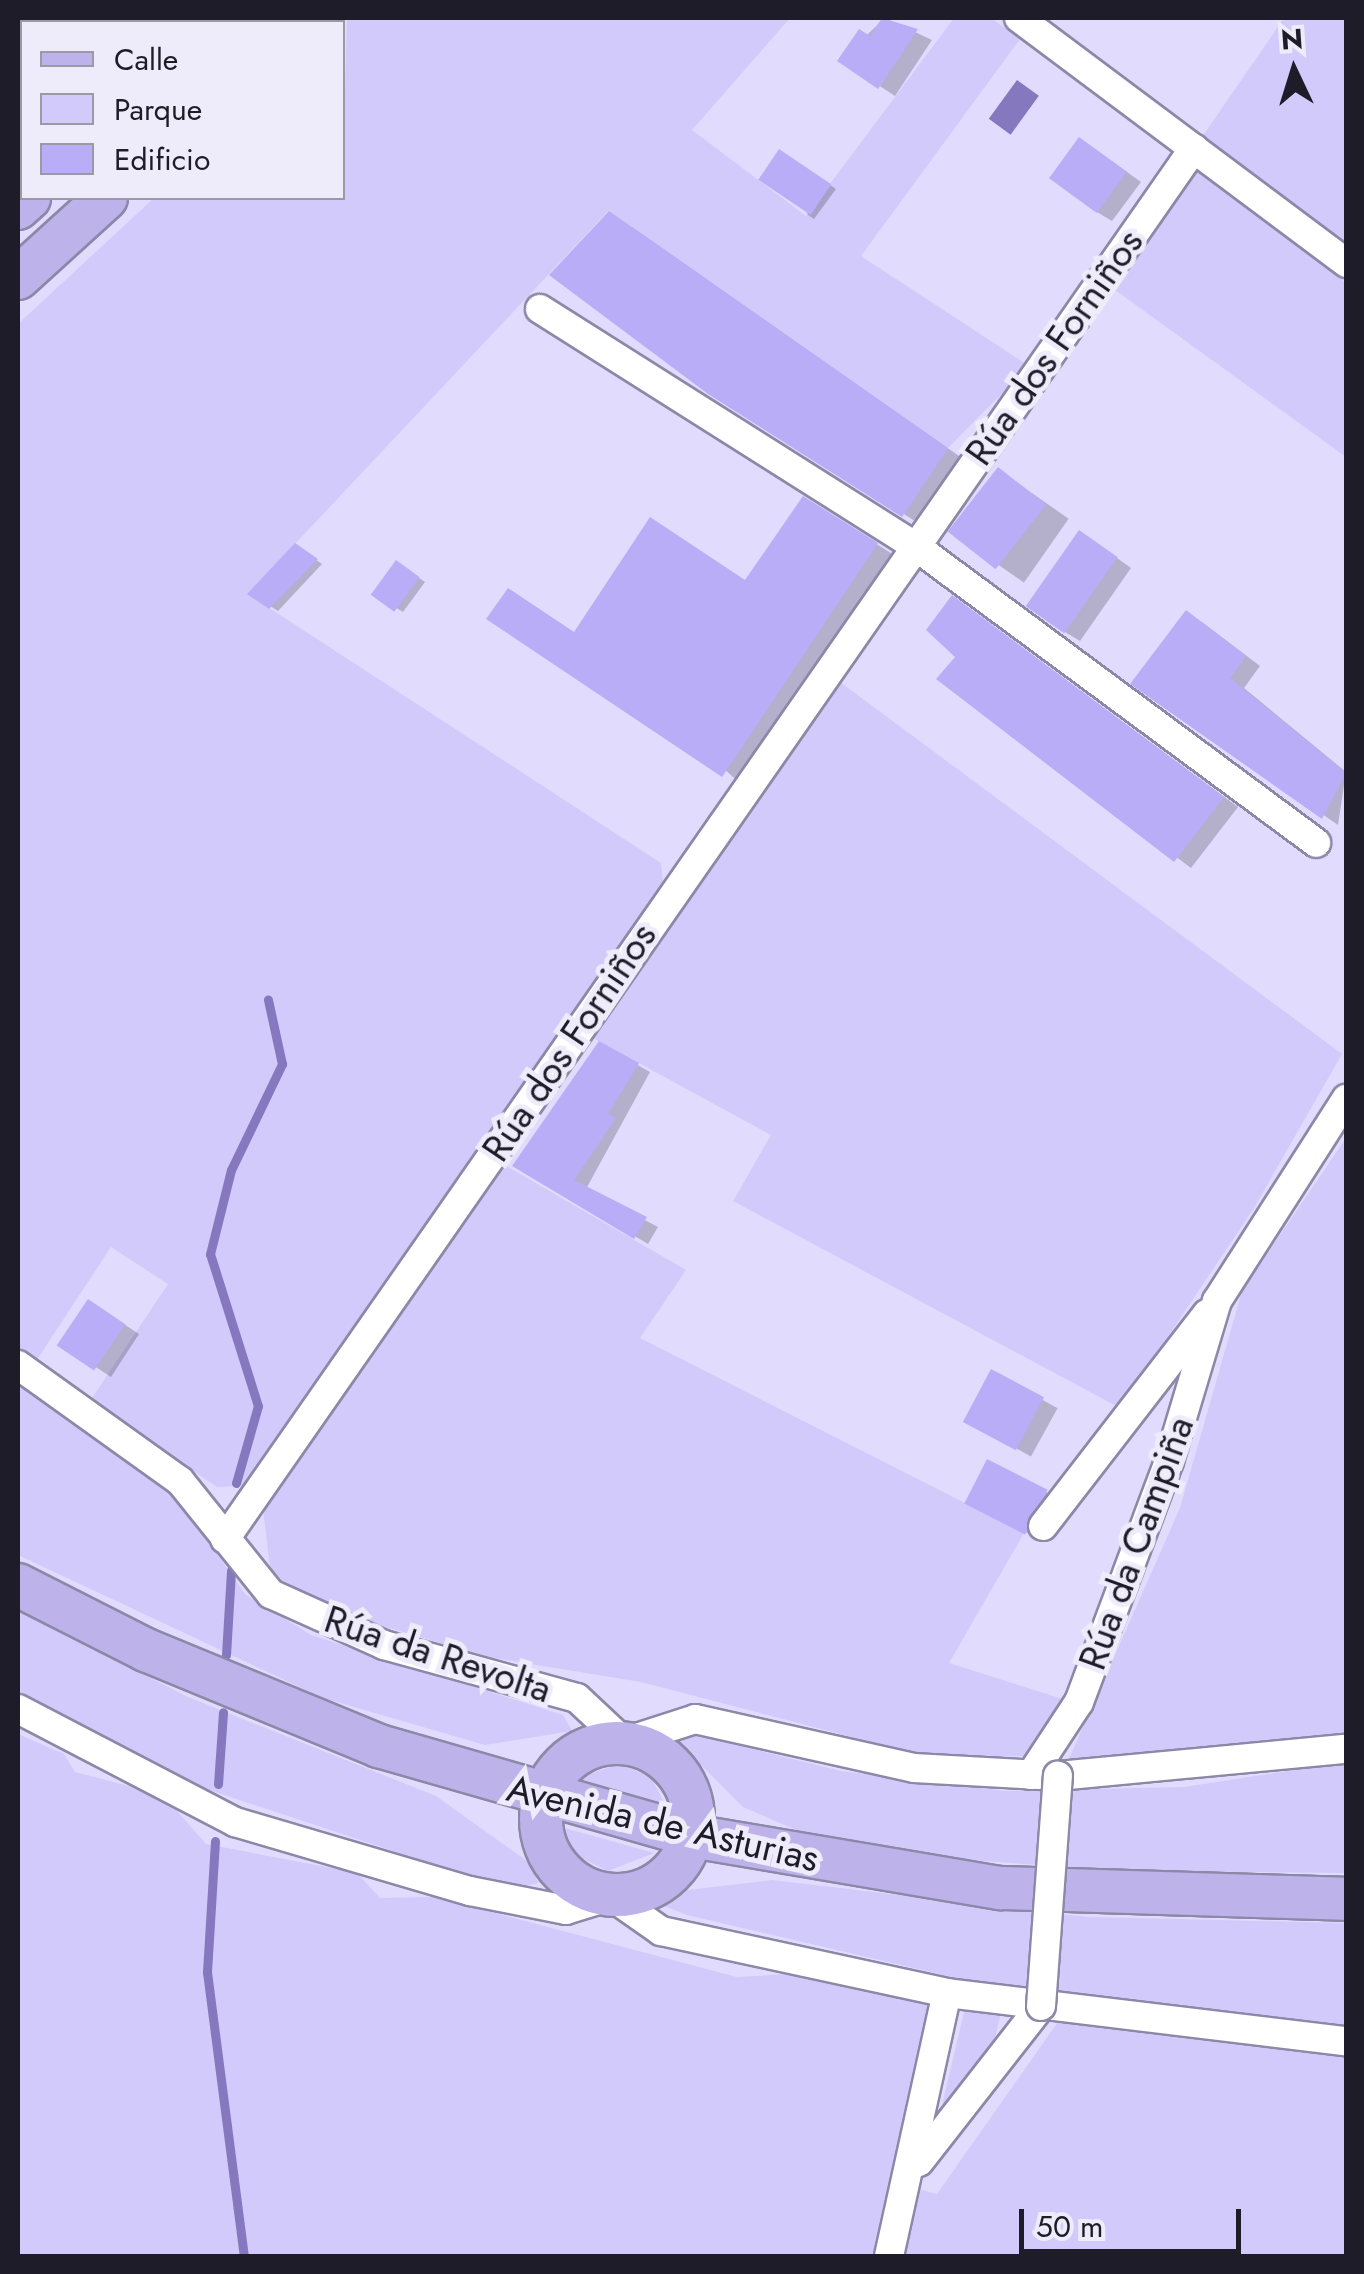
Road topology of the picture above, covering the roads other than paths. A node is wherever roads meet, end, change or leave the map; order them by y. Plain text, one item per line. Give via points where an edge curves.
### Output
1 (1019, 18) edge
2 (1194, 148) junction
3 (104, 200) edge
4 (1346, 262) edge
5 (18, 278) edge
6 (540, 309) dead end
7 (915, 546) junction
8 (1316, 842) dead end
9 (1346, 1100) edge
10 (1217, 1300) junction
11 (18, 1365) edge
12 (1043, 1526) dead end
13 (225, 1540) junction
14 (18, 1584) edge
15 (18, 1709) edge
16 (624, 1742) junction
17 (1346, 1749) edge
18 (578, 1753) junction
19 (439, 1766) junction
20 (1044, 1775) junction
21 (542, 1798) junction
22 (692, 1818) junction
23 (545, 1847) junction
24 (770, 1852) junction
25 (664, 1879) junction
26 (611, 1896) junction
27 (1346, 1899) edge
28 (947, 1993) junction
29 (1041, 2006) junction
30 (1346, 2041) edge
31 (915, 2166) junction
32 (889, 2256) edge

1 - 2 street
2 - 4 street
2 - 7 street, Rúa dos Forniños
3 - 5 main road
6 - 7 street
7 - 8 street
7 - 13 street, Rúa dos Forniños
9 - 10 street, Rúa da Campiña
10 - 12 street, Rúa da Campiña
10 - 20 street, Rúa da Campiña via 1170,1462 1079,1702
11 - 13 street, Rúa da Revolta via 180,1481
13 - 16 street, Rúa da Revolta via 271,1594 384,1645 578,1698
14 - 19 main road, Avenida de Asturias via 234,1688
15 - 26 street via 235,1822 547,1906
16 - 18 main road
16 - 20 street via 695,1719 914,1768
16 - 22 main road via 673,1766
17 - 20 street
18 - 19 main road via 506,1767
18 - 21 main road
19 - 21 main road, Avenida de Asturias
19 - 23 main road
20 - 29 street, Rúa da Campiña, bridge
21 - 22 main road, Avenida de Asturias
21 - 23 main road
22 - 24 main road
22 - 25 main road
23 - 26 main road via 576,1885
24 - 25 main road
24 - 27 main road, Avenida de Asturias via 1096,1896
25 - 26 main road
26 - 28 street via 661,1931
28 - 29 street
28 - 31 street
29 - 30 street
29 - 31 street
31 - 32 street

